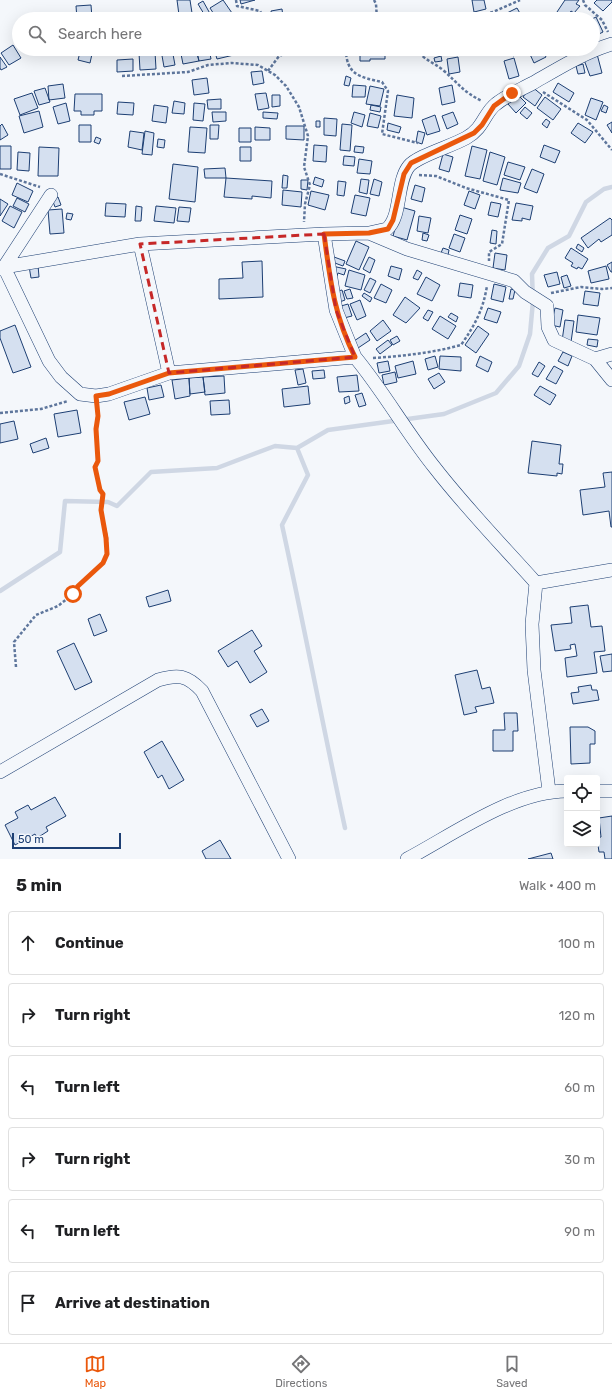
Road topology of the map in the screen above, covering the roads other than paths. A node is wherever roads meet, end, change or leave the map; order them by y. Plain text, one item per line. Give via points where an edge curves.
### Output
1 (611, 40) edge
2 (600, 46) edge
3 (580, 56) edge
4 (51, 195) road end
5 (369, 233) junction
6 (324, 234) junction
7 (140, 244) junction
8 (2, 268) edge
9 (612, 354) edge
10 (355, 357) junction
11 (595, 359) junction
12 (169, 373) junction
13 (612, 380) edge
14 (612, 570) edge
15 (536, 583) junction
16 (0, 772) edge
17 (550, 791) junction
18 (564, 791) edge
19 (600, 791) edge
20 (612, 791) edge
21 (289, 859) edge
22 (407, 859) edge

1 - 2 street
3 - 5 street via 512,93 494,106 474,133 411,163 404,174 392,224 383,231
4 - 8 street
5 - 6 street
5 - 11 street via 407,249 514,282 547,306 548,327 554,340
6 - 7 street
6 - 10 street via 336,310
7 - 8 street
7 - 12 street
8 - 12 street via 49,361 61,377 80,394 109,394
9 - 11 street
10 - 12 street
10 - 15 street via 436,470
11 - 13 street
14 - 15 street
15 - 17 street via 532,624 534,670
16 - 21 street via 158,680 169,676 181,676 193,681 202,691
17 - 18 street
17 - 22 street via 518,801 486,816
19 - 20 street

